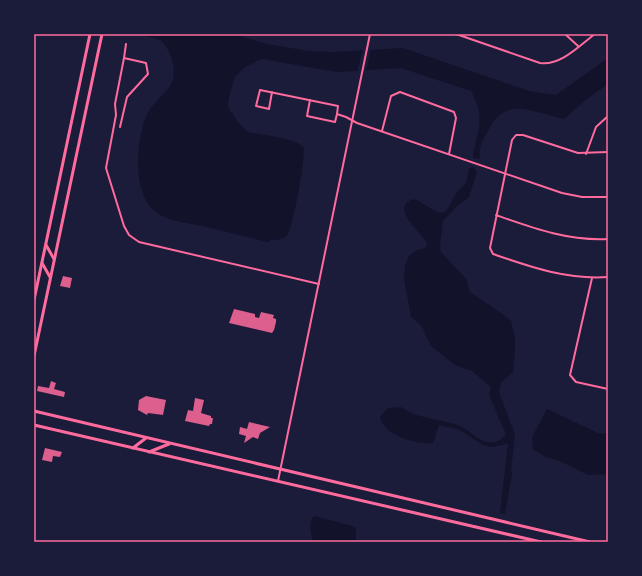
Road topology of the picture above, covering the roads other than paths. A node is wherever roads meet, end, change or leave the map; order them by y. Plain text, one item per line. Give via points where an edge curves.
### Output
1 (90, 34) edge
2 (102, 34) edge
3 (370, 34) edge
4 (456, 34) edge
5 (565, 34) edge
6 (595, 34) edge
7 (126, 44) dead end
8 (578, 46) junction
9 (124, 58) junction
10 (272, 92) junction
11 (310, 100) junction
12 (337, 114) junction
13 (608, 116) edge
14 (352, 120) junction
15 (120, 127) dead end
16 (382, 131) junction
17 (608, 152) edge
18 (449, 154) junction
19 (586, 154) junction
20 (505, 173) junction
21 (608, 197) edge
22 (496, 215) junction
23 (608, 239) edge
24 (46, 246) junction
25 (54, 260) junction
26 (42, 263) junction
27 (50, 277) junction
28 (608, 277) edge
29 (592, 278) junction
30 (319, 284) junction
31 (34, 300) edge
32 (34, 356) edge
33 (608, 389) edge
34 (34, 411) edge
35 (34, 424) edge
36 (146, 438) junction
37 (169, 444) junction
38 (133, 448) junction
39 (149, 452) junction
40 (280, 469) junction
41 (278, 481) junction
42 (580, 541) edge
43 (541, 542) edge
44 (585, 542) edge
45 (590, 542) edge

1 - 24 main road
2 - 25 main road
3 - 14 street
4 - 8 street via 544,64 557,61
5 - 8 street
6 - 8 street
7 - 9 street
9 - 15 street via 145,62 148,71 147,76 127,97
9 - 30 street via 115,104 115,126 106,164 116,204 129,235 139,242
10 - 10 street via 260,90 256,106 269,109
10 - 11 street
11 - 12 street via 338,106
11 - 12 street via 307,116 335,122
12 - 14 street
13 - 19 street via 596,127
14 - 16 street
14 - 30 street
16 - 18 street
16 - 18 street via 391,96 400,92 454,112 456,118
17 - 19 street
18 - 20 street
19 - 20 street via 519,134 512,140
20 - 21 street via 570,195
20 - 22 street
22 - 23 street via 563,236
22 - 29 street via 490,245 493,254 551,273
24 - 25 main road
24 - 26 main road
25 - 27 main road
26 - 27 main road
26 - 31 main road
27 - 32 main road
28 - 29 street
29 - 33 street via 570,375 576,382
30 - 40 street
34 - 36 main road
35 - 38 main road
36 - 37 main road
36 - 38 main road
37 - 39 main road
37 - 40 main road
38 - 39 main road
39 - 41 main road
40 - 41 street
40 - 42 main road
41 - 43 main road
42 - 44 main road
44 - 45 main road

